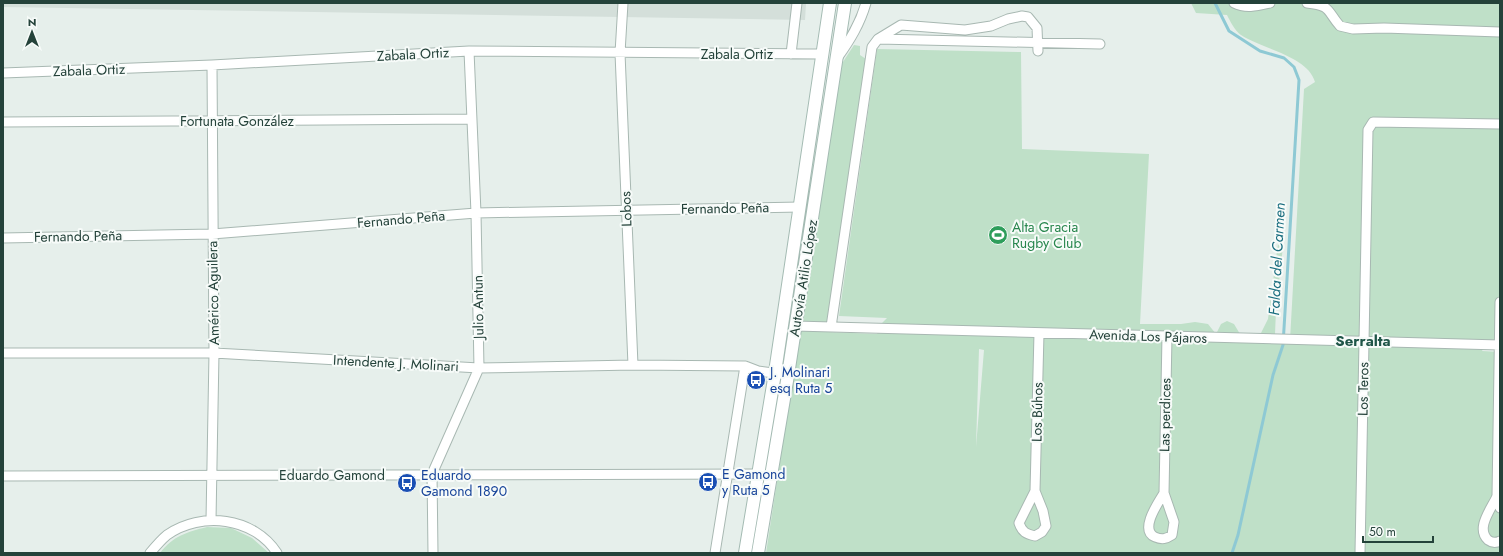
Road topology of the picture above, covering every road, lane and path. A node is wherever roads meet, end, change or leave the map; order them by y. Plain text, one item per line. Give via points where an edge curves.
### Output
1 (623, 3) edge
2 (797, 3) edge
3 (830, 3) edge
4 (845, 3) edge
5 (866, 3) edge
6 (1234, 3) edge
7 (1270, 3) edge
8 (1307, 3) edge
9 (1500, 32) edge
10 (878, 39) junction
11 (1100, 44) dead end
12 (1038, 47) junction
13 (469, 51) junction
14 (620, 53) junction
15 (790, 54) junction
16 (823, 54) junction
17 (838, 58) junction
18 (212, 65) junction
19 (3, 73) edge
20 (472, 119) junction
21 (213, 121) junction
22 (3, 122) edge
23 (1500, 124) edge
24 (800, 207) junction
25 (626, 210) junction
26 (476, 213) junction
27 (212, 234) junction
28 (3, 238) edge
29 (1500, 302) edge
30 (795, 326) junction
31 (831, 327) junction
32 (1038, 333) junction
33 (1167, 336) junction
34 (1364, 342) junction
35 (1499, 345) edge
36 (3, 353) edge
37 (214, 353) junction
38 (633, 365) junction
39 (745, 366) junction
40 (479, 368) junction
41 (774, 373) junction
42 (788, 375) junction
43 (728, 473) junction
44 (432, 474) junction
45 (758, 474) junction
46 (211, 475) junction
47 (3, 476) edge
48 (1035, 491) dead end
49 (1164, 493) junction
50 (1496, 496) junction
51 (1500, 508) edge
52 (211, 520) junction
53 (1500, 541) edge
54 (150, 553) edge
55 (277, 553) edge
56 (433, 553) edge
57 (715, 553) edge
58 (745, 553) edge
59 (758, 553) edge
60 (1360, 553) edge

1 - 14 street, Lobos
2 - 15 street
3 - 16 main road, Autovía Atilio López
4 - 17 main road, Autovía Atilio López
5 - 17 street via 855,33
6 - 7 street via 1253,7
8 - 9 street via 1328,8 1340,26 1353,29
10 - 12 street
10 - 12 street via 901,25 965,30 991,26 1022,16 1028,17 1037,28
10 - 31 street via 872,47
11 - 12 street
13 - 14 street, Zabala Ortiz
13 - 18 street, Zabala Ortiz
13 - 20 street, Julio Antun
14 - 15 street, Zabala Ortiz
14 - 25 street, Lobos
15 - 16 street, Zabala Ortiz
16 - 24 main road, Autovía Atilio López
17 - 30 main road, Autovía Atilio López
18 - 19 street, Zabala Ortiz
18 - 21 street, Américo Aguilera
20 - 21 street, Fortunata González
20 - 26 street, Julio Antun
21 - 22 street, Fortunata González
21 - 27 street, Américo Aguilera
23 - 34 street, Los Teros via 1373,122 1368,130
24 - 25 street, Fernando Peña
24 - 41 main road, Autovía Atilio López
25 - 26 street, Fernando Peña
25 - 38 street, Lobos
26 - 27 street, Fernando Peña
26 - 40 street, Julio Antun
27 - 28 street, Fernando Peña
27 - 37 street, Américo Aguilera
29 - 35 street
30 - 31 street, Avenida Los Pájaros
30 - 42 main road, Autovía Atilio López
31 - 32 street, Avenida Los Pájaros
32 - 33 street, Avenida Los Pájaros
32 - 48 street, Los Búhos
33 - 34 street, Avenida Los Pájaros
33 - 49 street, Las perdices
34 - 35 street, Avenida Los Pájaros
34 - 60 street, Los Teros
35 - 50 street
36 - 37 street, Intendente J. Molinari
37 - 40 street, Intendente J. Molinari
37 - 46 street, Américo Aguilera
38 - 39 street, Intendente J. Molinari
38 - 40 street, Intendente J. Molinari
39 - 41 street, Intendente J. Molinari
39 - 43 street
40 - 44 street, Julio Antun
41 - 42 street, Intendente J. Molinari
41 - 45 main road, Autovía Atilio López
42 - 59 main road, Autovía Atilio López
43 - 44 street, Eduardo Gamond
43 - 45 street, Eduardo Gamond
43 - 57 street
44 - 46 street, Eduardo Gamond
44 - 56 street, Julio Antun
45 - 58 main road, Autovía Atilio López
46 - 47 street, Eduardo Gamond
46 - 52 street, Américo Aguilera
49 - 49 street, Las perdices via 1148,525 1148,531 1160,539 1167,539 1174,529 1172,514
50 - 51 street
50 - 53 street via 1484,520 1483,532 1492,542
52 - 54 street via 188,524 167,535
52 - 55 street via 237,523 250,529

